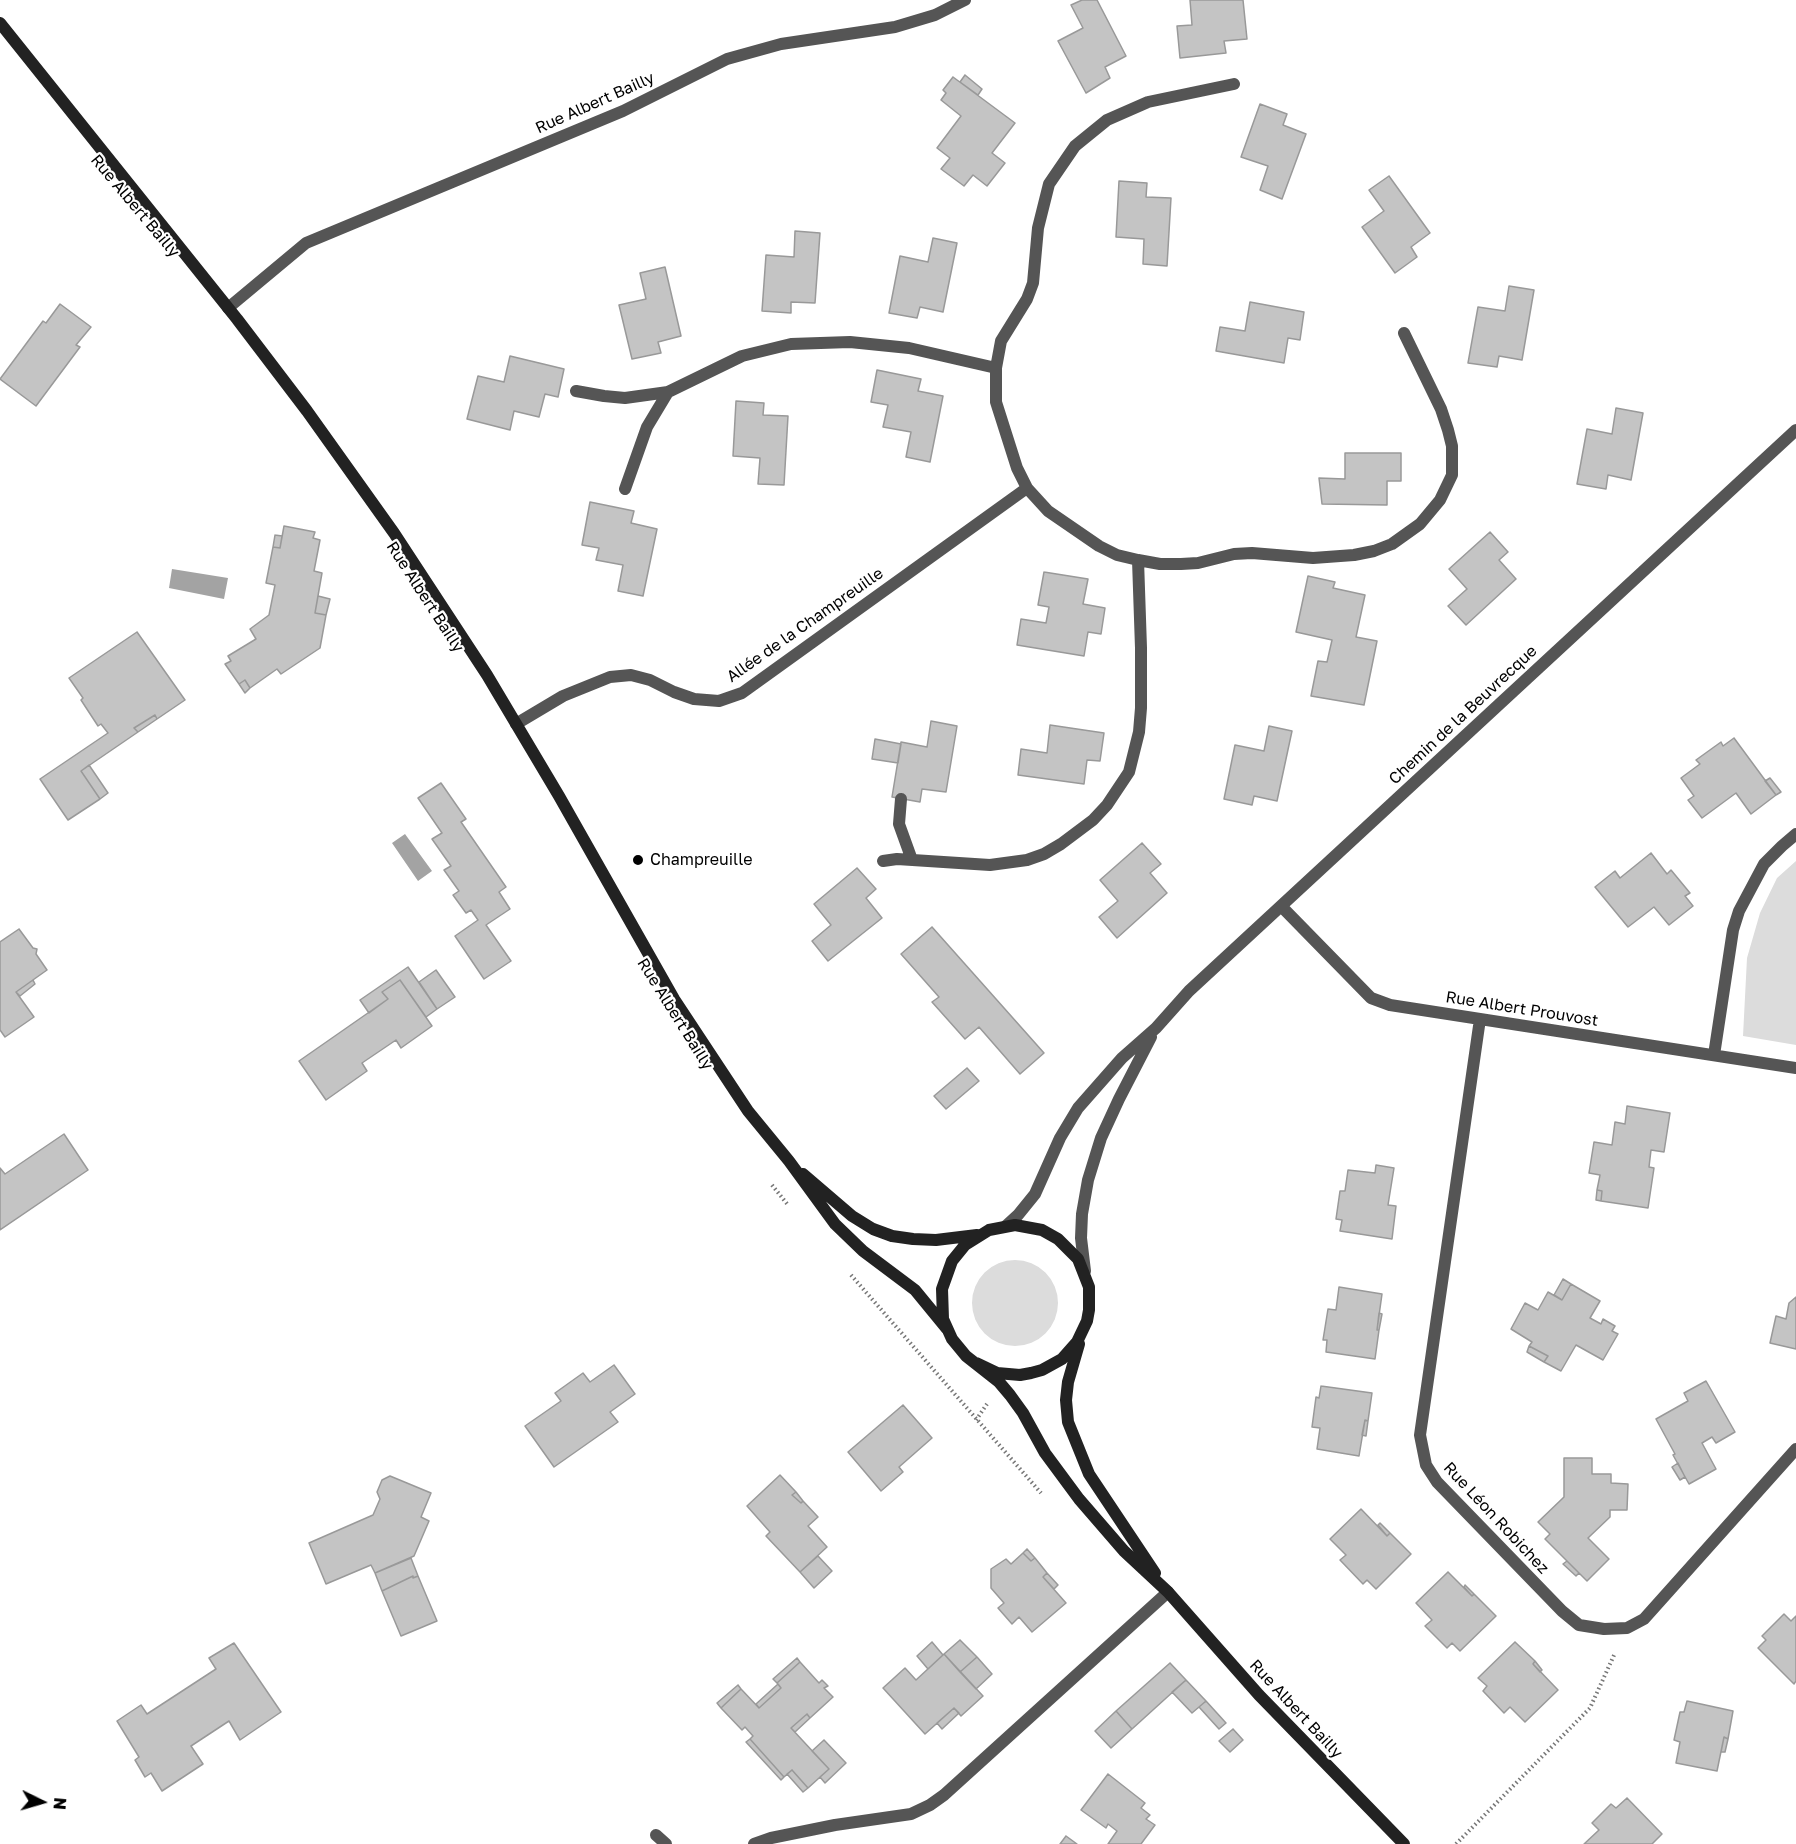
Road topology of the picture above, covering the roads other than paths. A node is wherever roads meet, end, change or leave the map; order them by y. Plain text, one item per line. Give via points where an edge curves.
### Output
1 (965, 0) edge
2 (0, 23) edge
3 (1234, 84) dead end
4 (228, 308) junction
5 (1404, 333) dead end
6 (996, 368) junction
7 (576, 391) dead end
8 (668, 392) junction
9 (1796, 429) edge
10 (1028, 488) junction
11 (625, 489) dead end
12 (1138, 560) junction
13 (516, 724) junction
14 (901, 799) dead end
15 (1796, 834) edge
16 (912, 860) junction
17 (882, 861) dead end
18 (1281, 906) junction
19 (1480, 1019) junction
20 (1156, 1028) junction
21 (1714, 1055) junction
22 (1796, 1068) edge
23 (789, 1161) junction
24 (1006, 1226) junction
25 (981, 1234) junction
26 (1086, 1276) junction
27 (947, 1329) junction
28 (1083, 1332) junction
29 (976, 1363) junction
30 (1796, 1449) edge
31 (1168, 1592) junction
32 (656, 1835) dead end
33 (666, 1844) edge
34 (754, 1844) edge
35 (1404, 1844) edge

1 - 4 street, Rue Albert Bailly via 935,15 895,27 781,44 728,59 623,111 306,243
2 - 4 main road, Rue Albert Bailly
3 - 6 street via 1173,95 1128,109 1107,120 1075,146 1049,184 1038,228 1033,283 1001,341
4 - 13 main road, Rue Albert Bailly via 358,480
5 - 12 street via 1440,409 1452,446 1452,475 1447,488 1420,524 1392,544 1354,555 1313,558 1252,553 1181,564
6 - 8 street via 909,348 850,342 791,344 741,356
6 - 10 street via 994,386 1000,418
7 - 8 street via 625,398
8 - 11 street via 647,427
9 - 18 street, Chemin de la Beuvrecque
10 - 12 street via 1048,510 1099,546
10 - 13 street, Allée de la Champreuille via 742,693 718,701 694,699 631,675 610,677 563,696
12 - 16 street via 1142,669 1139,732 1129,772 1107,805 1061,844 1027,860 990,865
13 - 23 main road, Rue Albert Bailly via 684,1015 748,1111
14 - 16 street via 899,825
15 - 21 street via 1764,864 1739,911
16 - 17 street
18 - 19 street, Rue Albert Prouvost via 1371,998 1390,1005
18 - 20 street, Chemin de la Beuvrecque via 1189,991
19 - 21 street, Rue Albert Prouvost
19 - 30 street, Rue Léon Robichez via 1420,1435 1426,1465 1437,1482 1579,1625 1627,1628 1644,1619
20 - 24 street, Chemin de la Beuvrecque via 1122,1058 1078,1108 1035,1194
20 - 26 street, Chemin de la Beuvrecque via 1101,1138 1088,1180 1081,1238
21 - 22 street, Rue Albert Prouvost
23 - 25 main road via 852,1216 873,1229 913,1239
23 - 27 main road via 842,1232 915,1290
24 - 25 main road
24 - 26 main road via 1051,1234 1072,1252
25 - 27 main road via 958,1253 944,1279 941,1299
26 - 28 main road via 1089,1310
27 - 29 main road via 959,1348
28 - 29 main road via 1062,1359 1042,1370 1008,1374
28 - 31 main road via 1068,1382 1068,1422 1089,1474
29 - 31 main road via 1010,1395 1045,1454 1079,1499 1124,1551
31 - 34 street via 930,1805 901,1816 835,1825
31 - 35 main road, Rue Albert Bailly via 1259,1695
32 - 33 street

